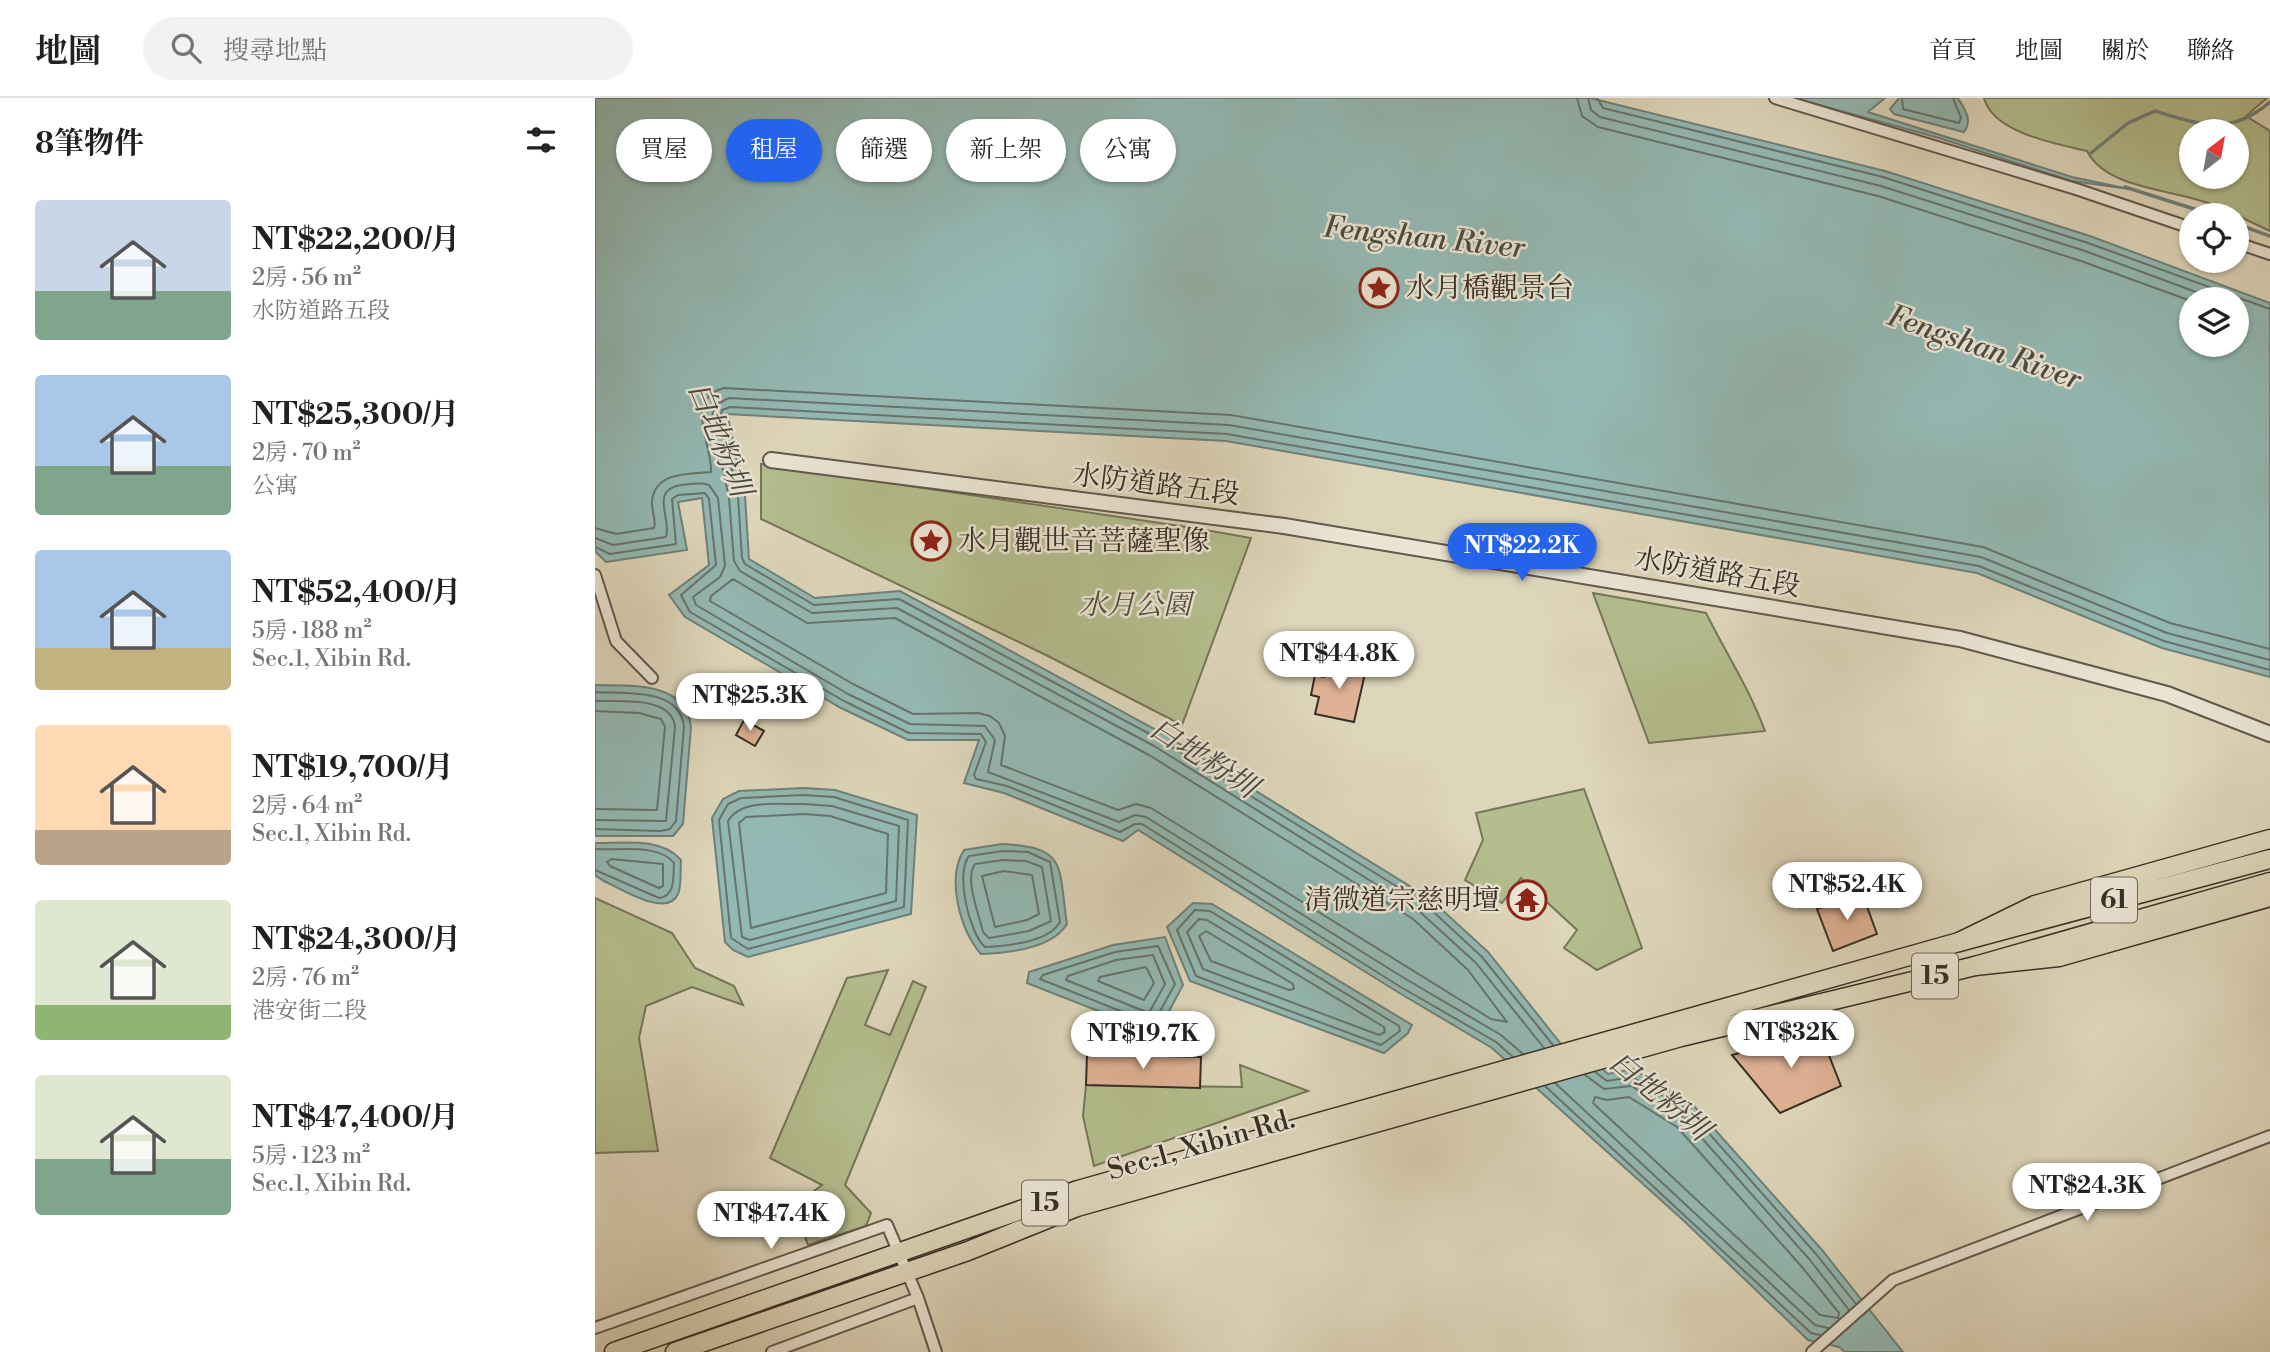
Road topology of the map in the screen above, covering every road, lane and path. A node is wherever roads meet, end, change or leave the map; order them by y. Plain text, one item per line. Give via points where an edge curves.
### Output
1 (1775, 98) edge
2 (2179, 224) edge
3 (2249, 247) edge
4 (2270, 254) edge
5 (771, 460) dead end
6 (595, 575) edge
7 (652, 678) dead end
8 (2270, 734) edge
9 (2270, 839) edge
10 (2270, 859) edge
11 (2270, 882) edge
12 (2270, 897) edge
13 (1959, 942) junction
14 (1975, 966) junction
15 (1597, 1054) junction
16 (2270, 1136) edge
17 (899, 1255) junction
18 (907, 1272) junction
19 (918, 1298) junction
20 (595, 1328) edge
21 (614, 1352) edge
22 (675, 1352) edge
23 (772, 1352) edge
24 (936, 1352) edge
25 (1812, 1352) edge

1 - 2 street
3 - 4 street
5 - 8 street, 水防道路五段 via 1284,526 1960,639 2167,694
6 - 7 street via 616,641
9 - 13 main road, 15 via 2035,905
10 - 13 main road, 61
11 - 14 main road, 61
12 - 14 main road, 15 via 2059,957
13 - 15 main road, 15 via 1643,1031
14 - 15 main road, 15
15 - 17 main road, Sec.1, Xibin Rd. / 15 via 1482,1077 1078,1190
15 - 18 main road, Sec.1, Xibin Rd. / 15 via 1515,1086 1076,1207
16 - 25 street via 1893,1280
17 - 18 street
17 - 20 street via 887,1225
17 - 21 main road, Sec.1, Xibin Rd. / 15
18 - 19 street
18 - 22 main road, Sec.1, Xibin Rd. / 15
19 - 23 street
19 - 24 street

